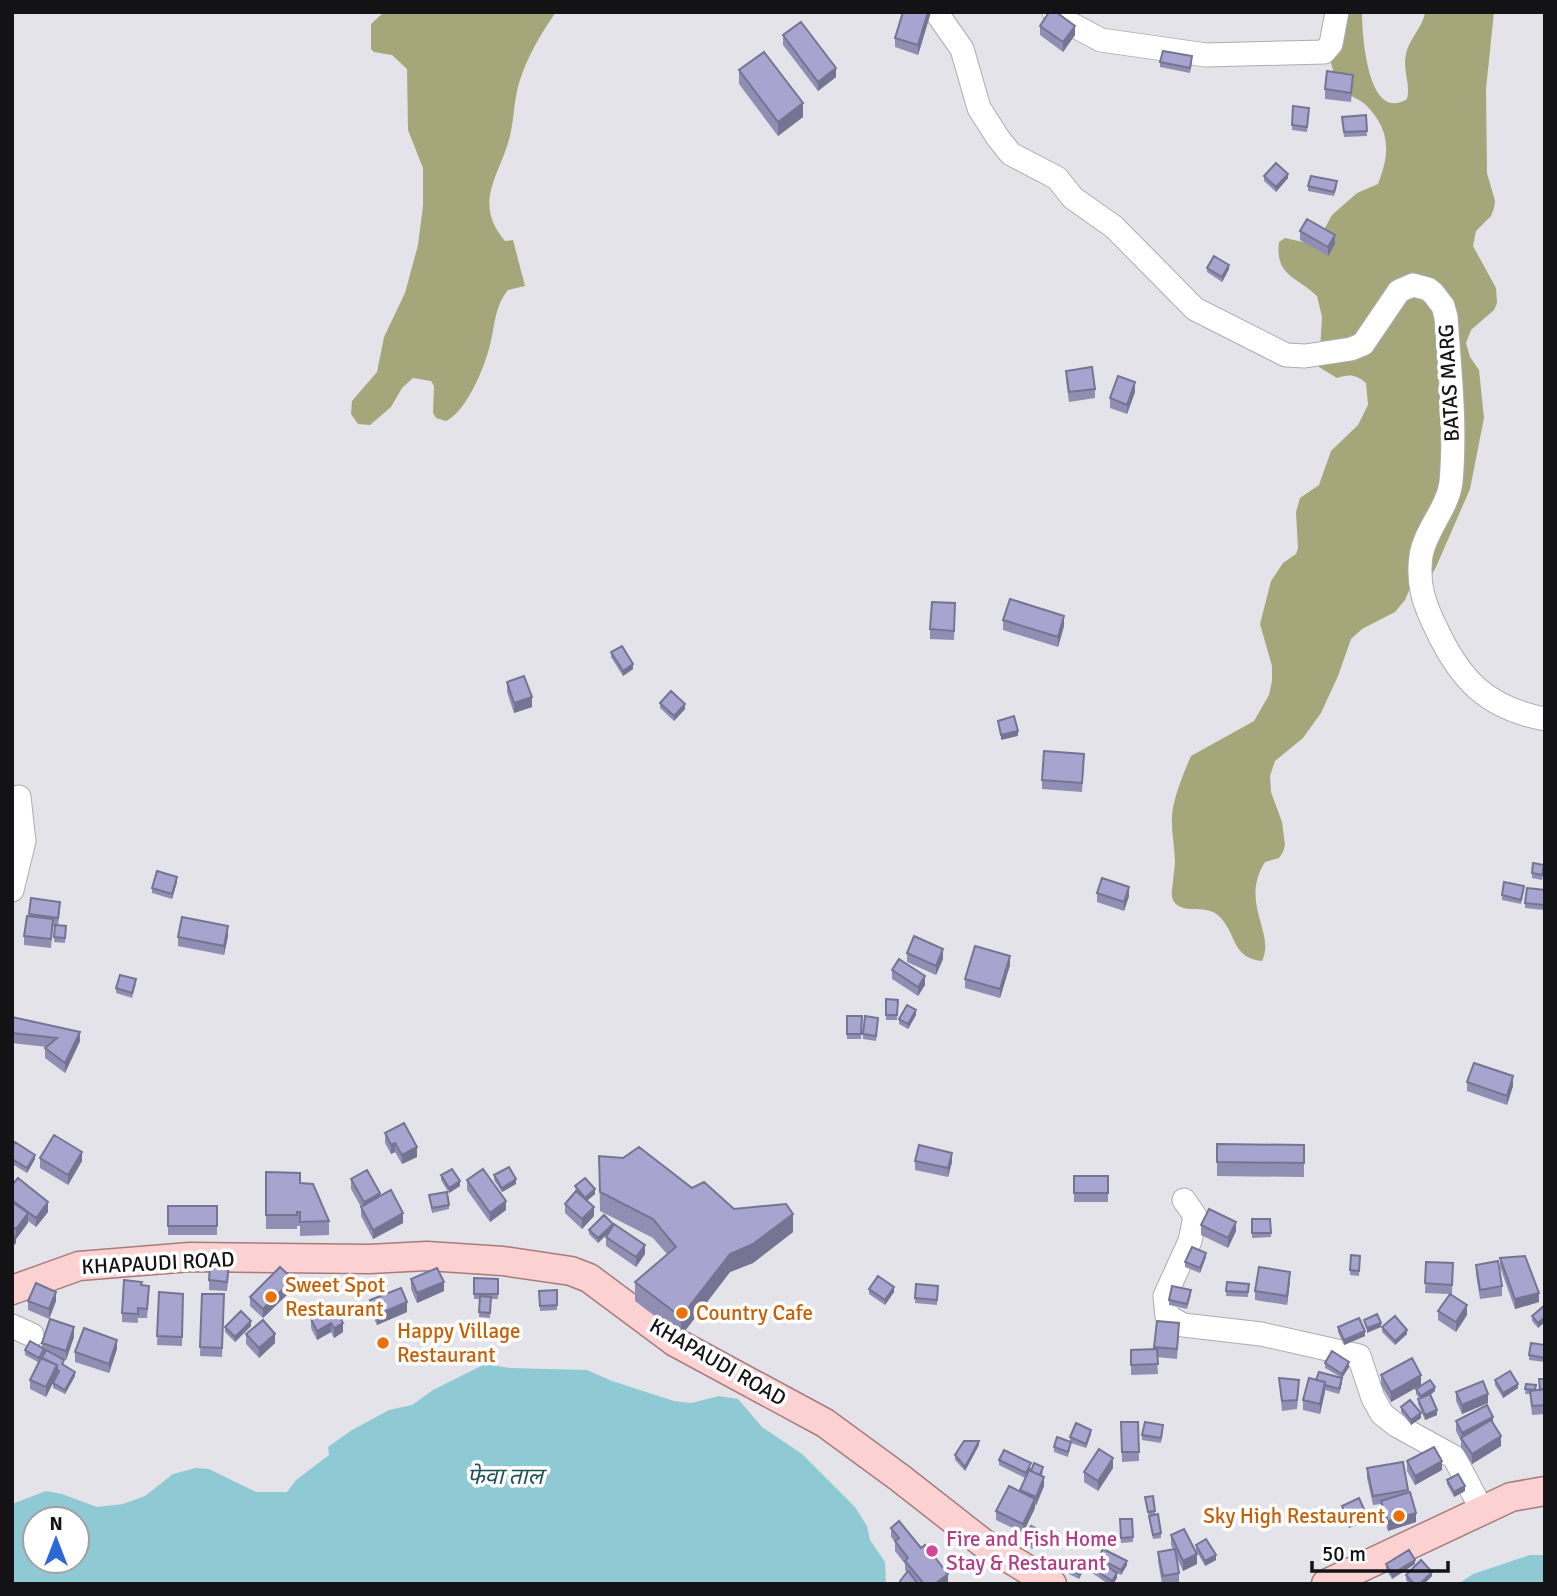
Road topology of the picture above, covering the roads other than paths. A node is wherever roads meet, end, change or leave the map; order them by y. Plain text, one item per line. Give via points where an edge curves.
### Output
1 (936, 12) edge
2 (1054, 12) edge
3 (1337, 12) edge
4 (1545, 719) edge
5 (19, 797) dead end
6 (12, 890) edge
7 (1184, 1200) dead end
8 (14, 1292) edge
9 (1545, 1491) edge
10 (1482, 1510) junction
11 (1052, 1584) edge
12 (1326, 1584) edge

1 - 4 street, BATAS MARG via 962,49 979,108 998,138 1012,154 1057,178 1073,198 1114,227 1195,309 1286,355 1305,356 1363,344 1406,287 1420,286 1433,293 1446,317 1453,456 1450,490 1422,553 1420,588 1443,644 1474,688 1498,704
2 - 3 street via 1101,40 1206,55 1324,52 1331,44
5 - 6 street via 24,841
7 - 10 street via 1195,1216 1190,1241 1165,1296 1167,1316 1183,1325 1261,1334 1359,1356 1382,1414 1454,1457
8 - 11 main road, KHAPAUDI ROAD via 79,1266 190,1257 427,1256 571,1271 606,1289 675,1342 825,1423 983,1543
9 - 10 main road via 1511,1497
10 - 12 main road

